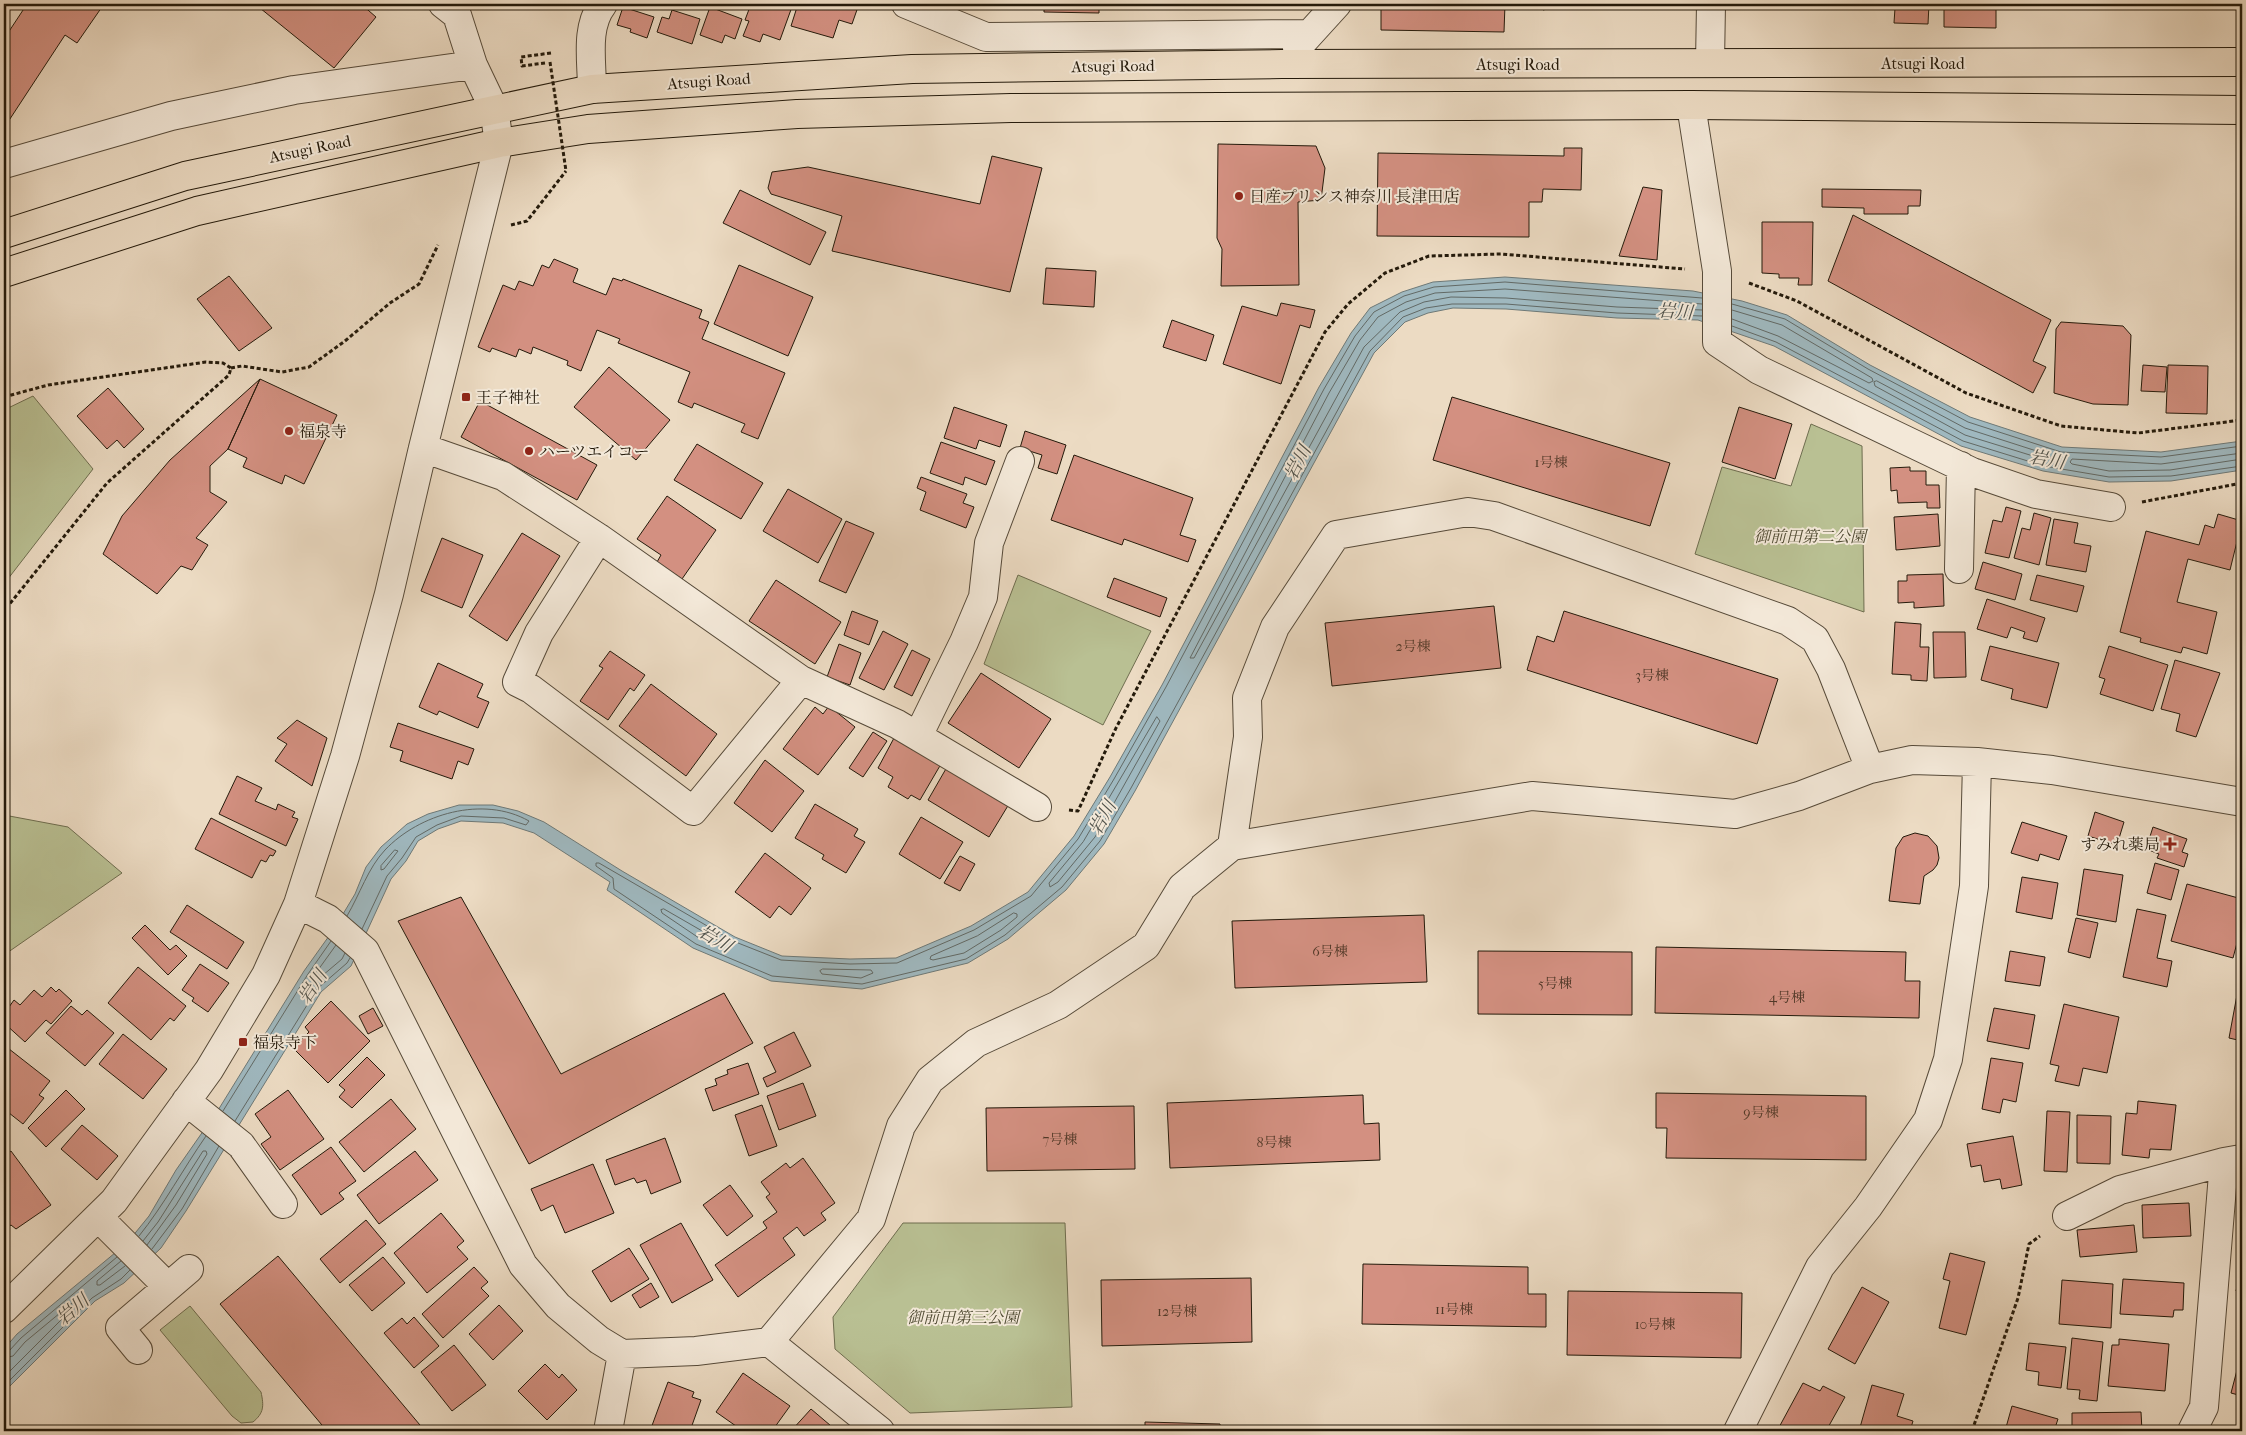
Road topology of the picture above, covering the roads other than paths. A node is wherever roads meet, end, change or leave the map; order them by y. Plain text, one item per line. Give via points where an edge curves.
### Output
1 (443, 4) edge
2 (603, 4) edge
3 (906, 4) edge
4 (1336, 4) edge
5 (1711, 4) edge
6 (1309, 34) junction
7 (2242, 62) edge
8 (1710, 63) junction
9 (1282, 64) junction
10 (473, 65) junction
11 (592, 89) junction
12 (1691, 104) junction
13 (494, 109) junction
14 (2242, 110) edge
15 (499, 144) junction
16 (4, 164) edge
17 (4, 234) edge
18 (4, 273) edge
19 (423, 448) junction
20 (1020, 461) dead end
21 (1961, 466) junction
22 (2111, 507) road end
23 (599, 538) junction
24 (1958, 569) dead end
25 (801, 680) junction
26 (918, 736) junction
27 (1977, 762) junction
28 (1870, 769) junction
29 (2242, 802) edge
30 (1037, 807) road end
31 (1232, 846) junction
32 (298, 904) junction
33 (187, 1102) junction
34 (2233, 1161) edge
35 (283, 1204) dead end
36 (2067, 1216) road end
37 (99, 1218) junction
38 (189, 1269) dead end
39 (168, 1287) junction
40 (4, 1309) edge
41 (769, 1342) junction
42 (138, 1350) dead end
43 (622, 1354) junction
44 (608, 1431) edge
45 (880, 1431) edge
46 (1738, 1431) edge
47 (2192, 1431) edge

1 - 10 street via 457,15
2 - 11 street via 596,13 592,32
3 - 6 street via 986,37
4 - 6 street
5 - 8 street
6 - 9 street
7 - 8 highway, Atsugi Road
8 - 9 highway, Atsugi Road
9 - 11 highway, Atsugi Road via 912,69
10 - 13 street
10 - 16 street via 294,90 171,116
11 - 13 highway, Atsugi Road
12 - 14 highway
12 - 15 highway via 1011,108 796,114 588,129
12 - 21 street via 1717,274 1717,342 1759,370
13 - 15 street
13 - 17 highway, Atsugi Road via 185,176
15 - 18 highway via 197,211
15 - 19 street
19 - 23 street via 503,476
19 - 32 street via 389,594 345,756
20 - 26 street via 989,543 983,596
21 - 22 street via 2036,494
21 - 24 street
23 - 25 street
23 - 25 street via 539,633 518,682 693,811
25 - 26 street
26 - 30 street
27 - 28 street via 1912,760
27 - 29 street via 2052,770
27 - 46 street via 1974,886 1948,1059 1928,1120 1868,1207 1820,1267
28 - 31 street via 1799,796 1735,814 1532,796
28 - 31 street via 1831,669 1815,639 1788,621 1494,516 1468,512 1336,535 1275,627 1247,698 1248,737
31 - 41 street via 1182,887 1146,946 1058,1005 976,1043 930,1080 902,1126 871,1220
32 - 33 street via 266,975
32 - 43 street via 328,919 365,951 523,1264 558,1306 599,1340
33 - 35 street via 241,1145
33 - 37 street
34 - 36 street via 2120,1190
34 - 47 street via 2204,1407
37 - 39 street
37 - 40 street
38 - 39 street
39 - 42 street via 120,1328
41 - 43 street via 696,1351
41 - 45 street
43 - 44 street

